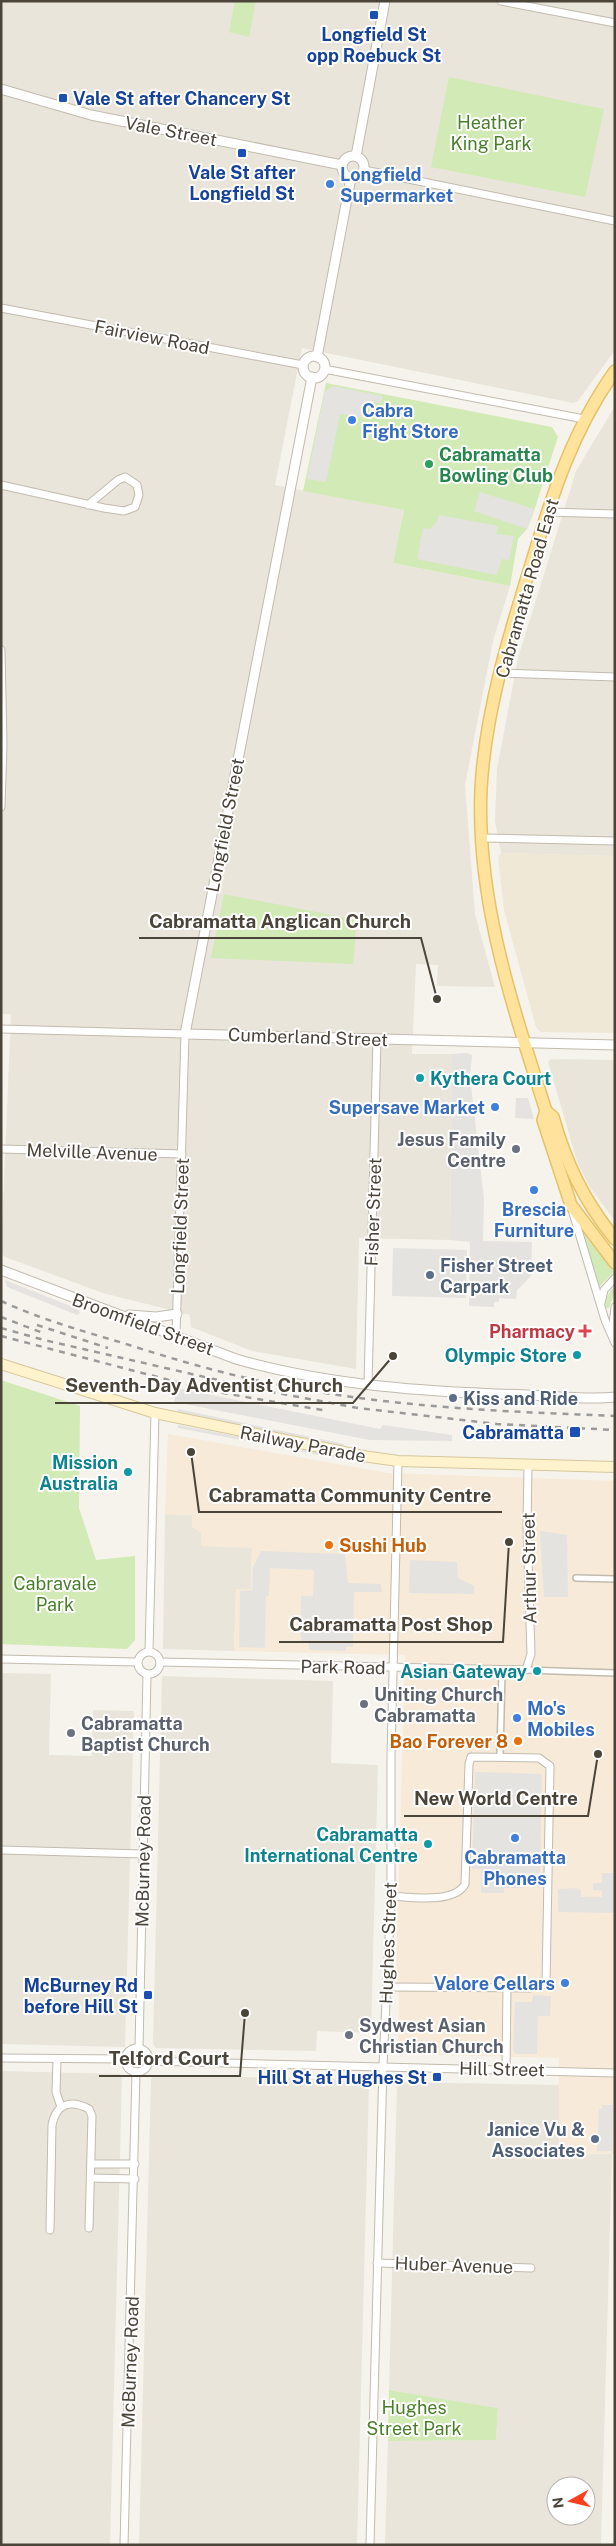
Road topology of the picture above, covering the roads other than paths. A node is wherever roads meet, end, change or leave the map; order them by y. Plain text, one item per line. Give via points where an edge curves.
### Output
1 (385, 1) edge
2 (501, 1) edge
3 (615, 23) edge
4 (1, 89) edge
5 (356, 156) junction
6 (342, 165) junction
7 (364, 170) junction
8 (351, 178) junction
9 (615, 221) edge
10 (1, 308) edge
11 (317, 357) junction
12 (303, 365) junction
13 (324, 369) junction
14 (615, 371) edge
15 (312, 378) junction
16 (584, 420) junction
17 (1, 485) edge
18 (88, 505) junction
19 (548, 512) junction
20 (615, 514) edge
21 (1, 650) edge
22 (500, 674) junction
23 (615, 677) edge
24 (1, 808) edge
25 (483, 838) junction
26 (615, 841) edge
27 (1, 1029) edge
28 (185, 1034) junction
29 (377, 1040) junction
30 (525, 1043) junction
31 (615, 1046) edge
32 (546, 1111) junction
33 (1, 1149) edge
34 (182, 1154) junction
35 (571, 1205) junction
36 (615, 1239) edge
37 (615, 1263) edge
38 (1, 1270) edge
39 (615, 1278) edge
40 (600, 1306) junction
41 (615, 1307) edge
42 (116, 1314) junction
43 (177, 1314) junction
44 (612, 1334) junction
45 (176, 1336) junction
46 (615, 1343) edge
47 (1, 1364) edge
48 (368, 1384) junction
49 (615, 1397) edge
50 (155, 1413) junction
51 (398, 1461) junction
52 (528, 1465) junction
53 (615, 1467) edge
54 (576, 1578) dead end
55 (615, 1579) edge
56 (148, 1651) junction
57 (1, 1659) edge
58 (137, 1662) junction
59 (160, 1662) junction
60 (393, 1668) junction
61 (502, 1670) junction
62 (526, 1670) junction
63 (615, 1673) edge
64 (147, 1674) junction
65 (500, 1756) junction
66 (1, 1850) edge
67 (143, 1854) junction
68 (391, 1896) junction
69 (387, 1987) junction
70 (507, 1987) junction
71 (139, 2048) junction
72 (1, 2058) edge
73 (125, 2059) junction
74 (57, 2060) junction
75 (149, 2061) junction
76 (383, 2066) junction
77 (506, 2070) junction
78 (136, 2072) junction
79 (615, 2073) edge
80 (61, 2107) junction
81 (92, 2164) junction
82 (135, 2164) junction
83 (91, 2178) junction
84 (135, 2179) junction
85 (90, 2228) dead end
86 (50, 2230) dead end
87 (377, 2263) junction
88 (531, 2268) dead end
89 (124, 2545) edge
90 (370, 2545) edge

1 - 5 street
2 - 3 street
4 - 6 street, Vale Street via 98,116
5 - 6 street via 346,158
5 - 7 street via 363,162
6 - 8 street via 345,175
7 - 8 street via 358,178
7 - 9 street
8 - 11 street
10 - 12 street, Fairview Road
11 - 12 street via 310,357
11 - 13 street via 323,361
12 - 15 street
13 - 15 street via 320,376
13 - 16 street
14 - 16 main road, Cabramatta Road East
15 - 28 street, Longfield Street
16 - 19 main road, Cabramatta Road East
17 - 18 street
18 - 18 street via 124,511 135,507 139,495 137,485 125,477
19 - 20 street
19 - 22 main road, Cabramatta Road East via 512,624
21 - 24 street
22 - 23 street
22 - 25 main road, Cabramatta Road East via 483,764
25 - 26 street
25 - 30 main road, Cabramatta Road East via 492,924
27 - 28 street, Cumberland Street
28 - 29 street, Cumberland Street
28 - 34 street, Longfield Street
29 - 30 street, Cumberland Street
29 - 48 street, Fisher Street
30 - 31 street, Cumberland Street
30 - 32 main road, Cabramatta Road East
32 - 35 main road, Cabramatta Road East via 544,1120
32 - 36 main road, Cabramatta Road East via 553,1117 566,1160 581,1192
33 - 34 street, Melville Avenue
34 - 43 street, Longfield Street
35 - 37 main road, Cabramatta Road East
35 - 40 street, Cabramatta Road East
38 - 42 street, Broomfield Street
39 - 40 street via 604,1290
40 - 44 street, Cabramatta Road East
41 - 44 street, Cabramatta Road East
42 - 43 street via 156,1317
42 - 45 street, Broomfield Street
43 - 45 street, Longfield Street
44 - 46 street, Cabramatta Road East
45 - 48 street, Broomfield Street via 250,1363
47 - 50 main road, Railway Parade
48 - 49 street, Broomfield Street via 470,1393
50 - 51 main road, Railway Parade
50 - 56 street
51 - 52 main road, Railway Parade
51 - 60 street, Hughes Street
52 - 53 main road, Railway Parade
52 - 62 street, Arthur Street via 531,1654
54 - 55 street
56 - 58 street via 142,1653
56 - 59 street via 155,1653
57 - 58 street
58 - 64 street via 141,1671
59 - 60 street, Park Road
59 - 64 street via 156,1671
60 - 61 street, Park Road
60 - 68 street, Hughes Street
61 - 62 street, Park Road
61 - 65 street
62 - 63 street
64 - 67 street, McBurney Road
65 - 68 street via 476,1756 469,1761 465,1884 458,1893 439,1898
65 - 70 street via 538,1758 550,1766 546,1984 530,1988
66 - 67 street
67 - 71 street, McBurney Road
68 - 69 street, Hughes Street
69 - 70 street
69 - 76 street, Hughes Street
70 - 77 street
71 - 73 street via 128,2052
71 - 75 street via 146,2051
72 - 74 street
73 - 74 street
73 - 78 street via 130,2069
74 - 80 street via 56,2092
75 - 76 street, Hill Street
75 - 78 street via 146,2068
76 - 77 street, Hill Street
76 - 87 street, Hughes Street
77 - 79 street, Hill Street
78 - 82 street, McBurney Road
80 - 81 street via 89,2109 92,2116
80 - 86 street via 54,2114 52,2125
81 - 82 street
81 - 83 street
82 - 84 street, McBurney Road
83 - 84 street
83 - 85 street
84 - 89 street, McBurney Road
87 - 88 street, Huber Avenue
87 - 90 street, Hughes Street

